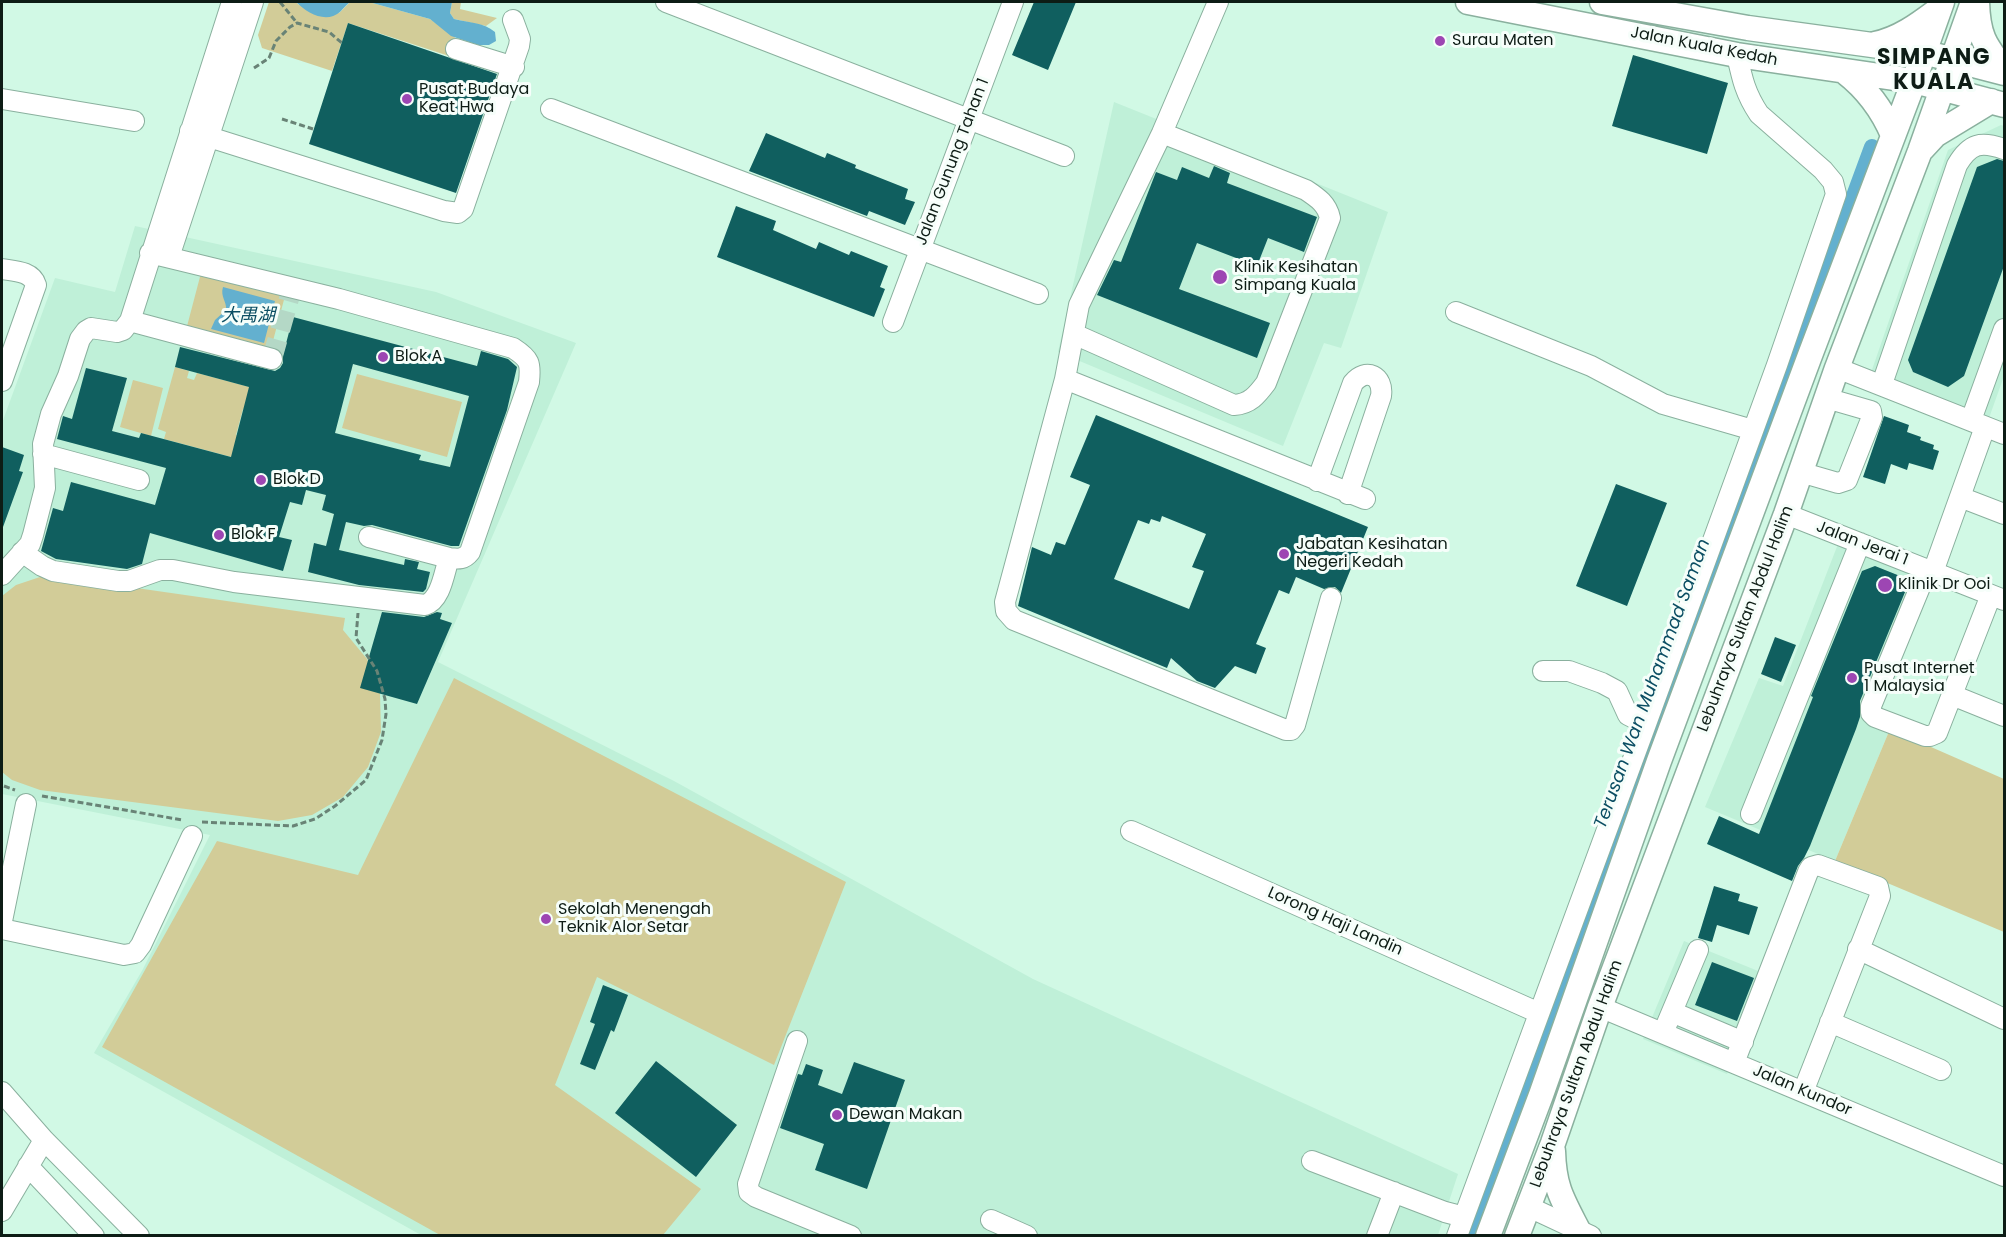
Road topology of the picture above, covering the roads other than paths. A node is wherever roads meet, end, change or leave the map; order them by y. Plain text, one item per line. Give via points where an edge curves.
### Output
1 (232, 2) edge
2 (253, 2) edge
3 (666, 2) edge
4 (1013, 2) edge
5 (1218, 2) edge
6 (1467, 2) edge
7 (1602, 2) edge
8 (1975, 2) edge
9 (1935, 4) edge
10 (513, 20) dead end
11 (1867, 46) junction
12 (456, 49) dead end
13 (1923, 52) junction
14 (1737, 55) junction
15 (1952, 59) junction
16 (513, 67) junction
17 (1845, 72) junction
18 (2004, 72) edge
19 (1914, 81) junction
20 (1942, 88) junction
21 (2, 99) edge
22 (1998, 103) edge
23 (551, 109) dead end
24 (969, 119) junction
25 (134, 121) dead end
26 (1162, 133) junction
27 (199, 134) junction
28 (1893, 135) junction
29 (2004, 149) edge
30 (1920, 151) junction
31 (1064, 156) dead end
32 (920, 249) junction
33 (159, 255) junction
34 (2, 269) edge
35 (1038, 294) dead end
36 (1456, 312) dead end
37 (130, 321) junction
38 (892, 322) dead end
39 (2004, 329) edge
40 (1074, 334) junction
41 (272, 359) dead end
42 (1837, 368) junction
43 (1065, 379) junction
44 (2, 381) edge
45 (1882, 384) junction
46 (1826, 398) junction
47 (1978, 423) junction
48 (1753, 430) junction
49 (2004, 434) edge
50 (43, 454) junction
51 (1800, 472) junction
52 (139, 480) dead end
53 (1317, 481) junction
54 (1960, 497) junction
55 (1786, 514) junction
56 (2004, 514) edge
57 (369, 537) dead end
58 (1860, 543) junction
59 (22, 552) junction
60 (449, 558) junction
61 (1930, 571) junction
62 (2, 575) edge
63 (1331, 598) dead end
64 (1998, 598) edge
65 (1543, 671) dead end
66 (1952, 695) junction
67 (2004, 716) edge
68 (1647, 724) junction
69 (28, 797) road end
70 (1751, 814) dead end
71 (1131, 831) dead end
72 (192, 836) dead end
73 (2, 921) edge
74 (2, 929) edge
75 (1858, 949) junction
76 (1698, 950) dead end
77 (1600, 1007) junction
78 (1539, 1012) junction
79 (1672, 1012) junction
80 (2004, 1019) edge
81 (1830, 1022) junction
82 (1663, 1033) junction
83 (797, 1041) dead end
84 (1743, 1042) junction
85 (1734, 1063) junction
86 (1941, 1070) dead end
87 (2, 1092) edge
88 (1803, 1092) junction
89 (44, 1140) junction
90 (1553, 1143) junction
91 (1312, 1161) dead end
92 (28, 1166) junction
93 (2004, 1176) edge
94 (1394, 1192) junction
95 (1529, 1207) junction
96 (2, 1211) edge
97 (1464, 1216) junction
98 (991, 1220) dead end
99 (1584, 1233) edge
100 (1382, 1234) edge
101 (94, 1236) edge
102 (139, 1236) edge
103 (851, 1236) edge
104 (1027, 1236) edge
105 (1457, 1236) edge
106 (1488, 1236) edge
107 (1517, 1236) edge

1 - 27 street
2 - 27 street
3 - 24 street
4 - 24 street, Jalan Gunung Tahan 1
5 - 26 street
6 - 14 main road, Jalan Kuala Kedah
7 - 11 main road, Jalan Kuala Kedah
8 - 15 main road, Lebuhraya Sultan Abdul Halim
8 - 18 main road via 1988,50
9 - 11 main road via 1915,27 1891,40
9 - 13 main road, Lebuhraya Sultan Abdul Halim
10 - 16 street via 520,39
11 - 13 main road, Jalan Kuala Kedah
12 - 16 street
13 - 15 main road, Jalan Kuala Kedah
13 - 19 main road, Lebuhraya Sultan Abdul Halim
14 - 17 main road, Jalan Kuala Kedah
14 - 48 street via 1746,94 1755,108 1823,170 1833,182 1836,194
15 - 18 main road, Jalan Kuala Kedah
15 - 20 main road, Lebuhraya Sultan Abdul Halim
16 - 27 street via 463,209 458,213
17 - 19 main road, Jalan Kuala Kedah
17 - 28 main road via 1879,106
19 - 20 main road, Jalan Kuala Kedah
19 - 28 main road, Lebuhraya Sultan Abdul Halim
20 - 22 main road, Jalan Kuala Kedah
20 - 30 main road, Lebuhraya Sultan Abdul Halim
21 - 25 street
22 - 30 main road via 1935,135
23 - 32 street
24 - 31 street
24 - 32 street, Jalan Gunung Tahan 1
26 - 40 street via 1079,304
26 - 40 street via 1306,190 1328,208 1330,218 1266,382 1246,404 1234,405
27 - 33 street
28 - 106 main road, Lebuhraya Sultan Abdul Halim via 1659,761
29 - 45 street via 1974,146 1957,165
30 - 42 main road, Lebuhraya Sultan Abdul Halim
32 - 35 street
32 - 38 street, Jalan Gunung Tahan 1
33 - 37 street
33 - 60 street via 390,313 513,348 525,356 530,367 529,382 470,552 466,557
34 - 44 street via 34,279 35,291
36 - 48 street via 1591,366 1663,404
37 - 41 street
37 - 50 street via 117,332 91,328 82,334 51,414
39 - 47 street
40 - 43 street
42 - 45 street
42 - 46 main road, Lebuhraya Sultan Abdul Halim
43 - 53 street
43 - 63 street via 1005,602 1006,611 1014,620 1291,730
45 - 47 street
46 - 51 main road, Lebuhraya Sultan Abdul Halim
46 - 51 street via 1871,411 1872,417 1847,480 1839,483
47 - 49 street
47 - 54 street
48 - 68 street
50 - 52 street
50 - 59 street via 45,488 33,535
51 - 55 main road, Lebuhraya Sultan Abdul Halim
53 - 53 street via 1353,383 1365,374 1373,376 1380,381 1381,396 1356,497
54 - 56 street
54 - 61 street
55 - 58 street, Jalan Jerai 1
55 - 77 main road, Lebuhraya Sultan Abdul Halim
57 - 60 street
58 - 61 street, Jalan Jerai 1
58 - 70 street
59 - 60 street via 53,571 118,581 173,570 234,582 425,605 437,595
59 - 62 street
61 - 64 street, Jalan Jerai 1
61 - 66 street via 1871,713 1930,736 1937,733
64 - 66 street
65 - 68 street via 1569,671 1602,683 1617,691 1628,715
66 - 67 street
68 - 78 street
69 - 73 street
71 - 78 street, Lorong Haji Landin
72 - 74 street via 135,953 124,955
75 - 80 street
75 - 81 street
75 - 84 street via 1880,896 1878,887 1818,865 1811,867
76 - 79 street
77 - 82 street, Jalan Kundor
77 - 90 main road, Lebuhraya Sultan Abdul Halim
78 - 97 street
79 - 82 street
79 - 84 street
81 - 86 street
81 - 88 street
82 - 85 street, Jalan Kundor
83 - 103 street via 748,1184 749,1192
84 - 85 street
85 - 88 street, Jalan Kundor
87 - 89 street
88 - 93 street, Jalan Kundor
89 - 92 street
89 - 102 street
90 - 95 main road, Lebuhraya Sultan Abdul Halim
90 - 99 main road via 1554,1174 1560,1194
91 - 94 street
92 - 96 street
92 - 101 street
94 - 97 street
94 - 100 street
95 - 99 street
95 - 107 main road, Lebuhraya Sultan Abdul Halim
97 - 105 street
98 - 104 street

